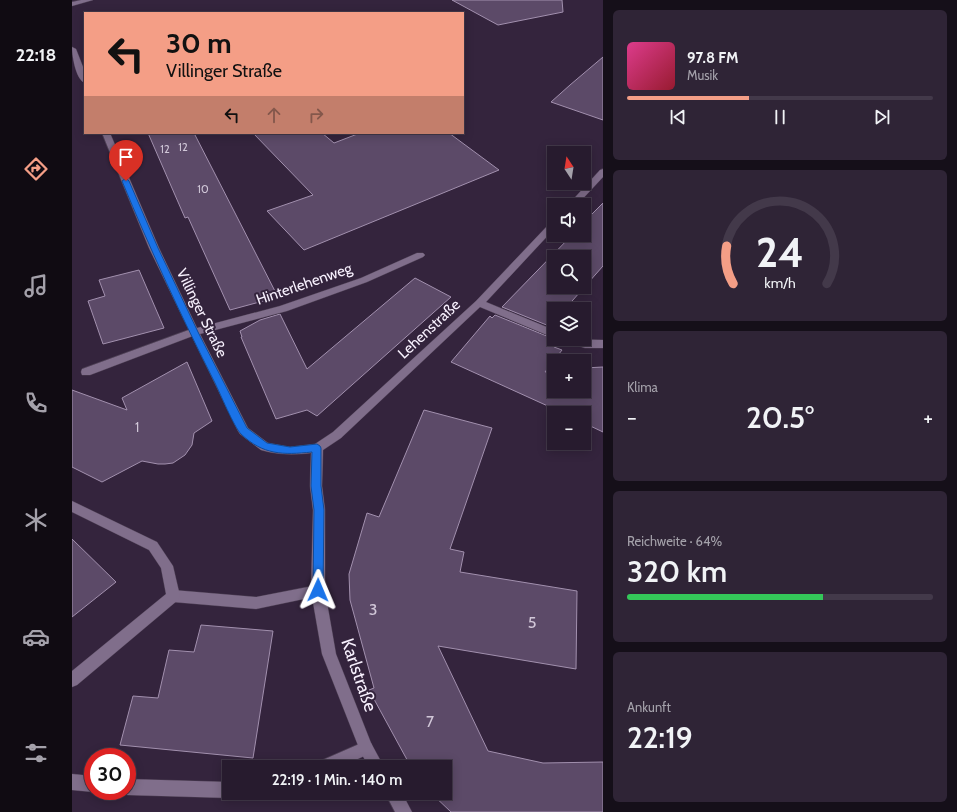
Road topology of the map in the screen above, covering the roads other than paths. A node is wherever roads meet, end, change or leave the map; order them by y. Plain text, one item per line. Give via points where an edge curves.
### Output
1 (90, 0) edge
2 (72, 4) edge
3 (72, 49) edge
4 (84, 79) edge
5 (106, 134) edge
6 (603, 172) edge
7 (579, 198) edge
8 (547, 231) edge
9 (420, 255) dead end
10 (479, 303) junction
11 (547, 331) edge
12 (194, 332) junction
13 (591, 344) edge
14 (603, 344) edge
15 (86, 372) dead end
16 (317, 448) junction
17 (72, 506) edge
18 (318, 590) junction
19 (173, 596) junction
20 (72, 680) edge
21 (366, 748) junction
22 (339, 760) edge
23 (373, 760) edge
24 (72, 782) edge
25 (84, 783) edge
26 (136, 787) edge
27 (222, 790) edge
28 (396, 800) edge
29 (404, 812) edge

1 - 2 street
3 - 4 street
5 - 12 street, Villinger Straße via 154,248
6 - 7 street
8 - 10 street, Lehenstraße
9 - 12 street, Hinterlehenweg via 364,280 283,309
10 - 11 street
10 - 16 street, Lehenstraße via 337,435
12 - 15 street, Hinterlehenweg
12 - 16 street, Villinger Straße via 244,431 264,446 290,451
13 - 14 street
16 - 18 street, Karlstraße
17 - 19 street via 153,546 167,566
18 - 19 street via 256,603
18 - 21 street, Karlstraße via 329,654
19 - 20 street
21 - 22 street
21 - 23 street, Karlstraße
24 - 25 street
26 - 27 street
28 - 29 street

